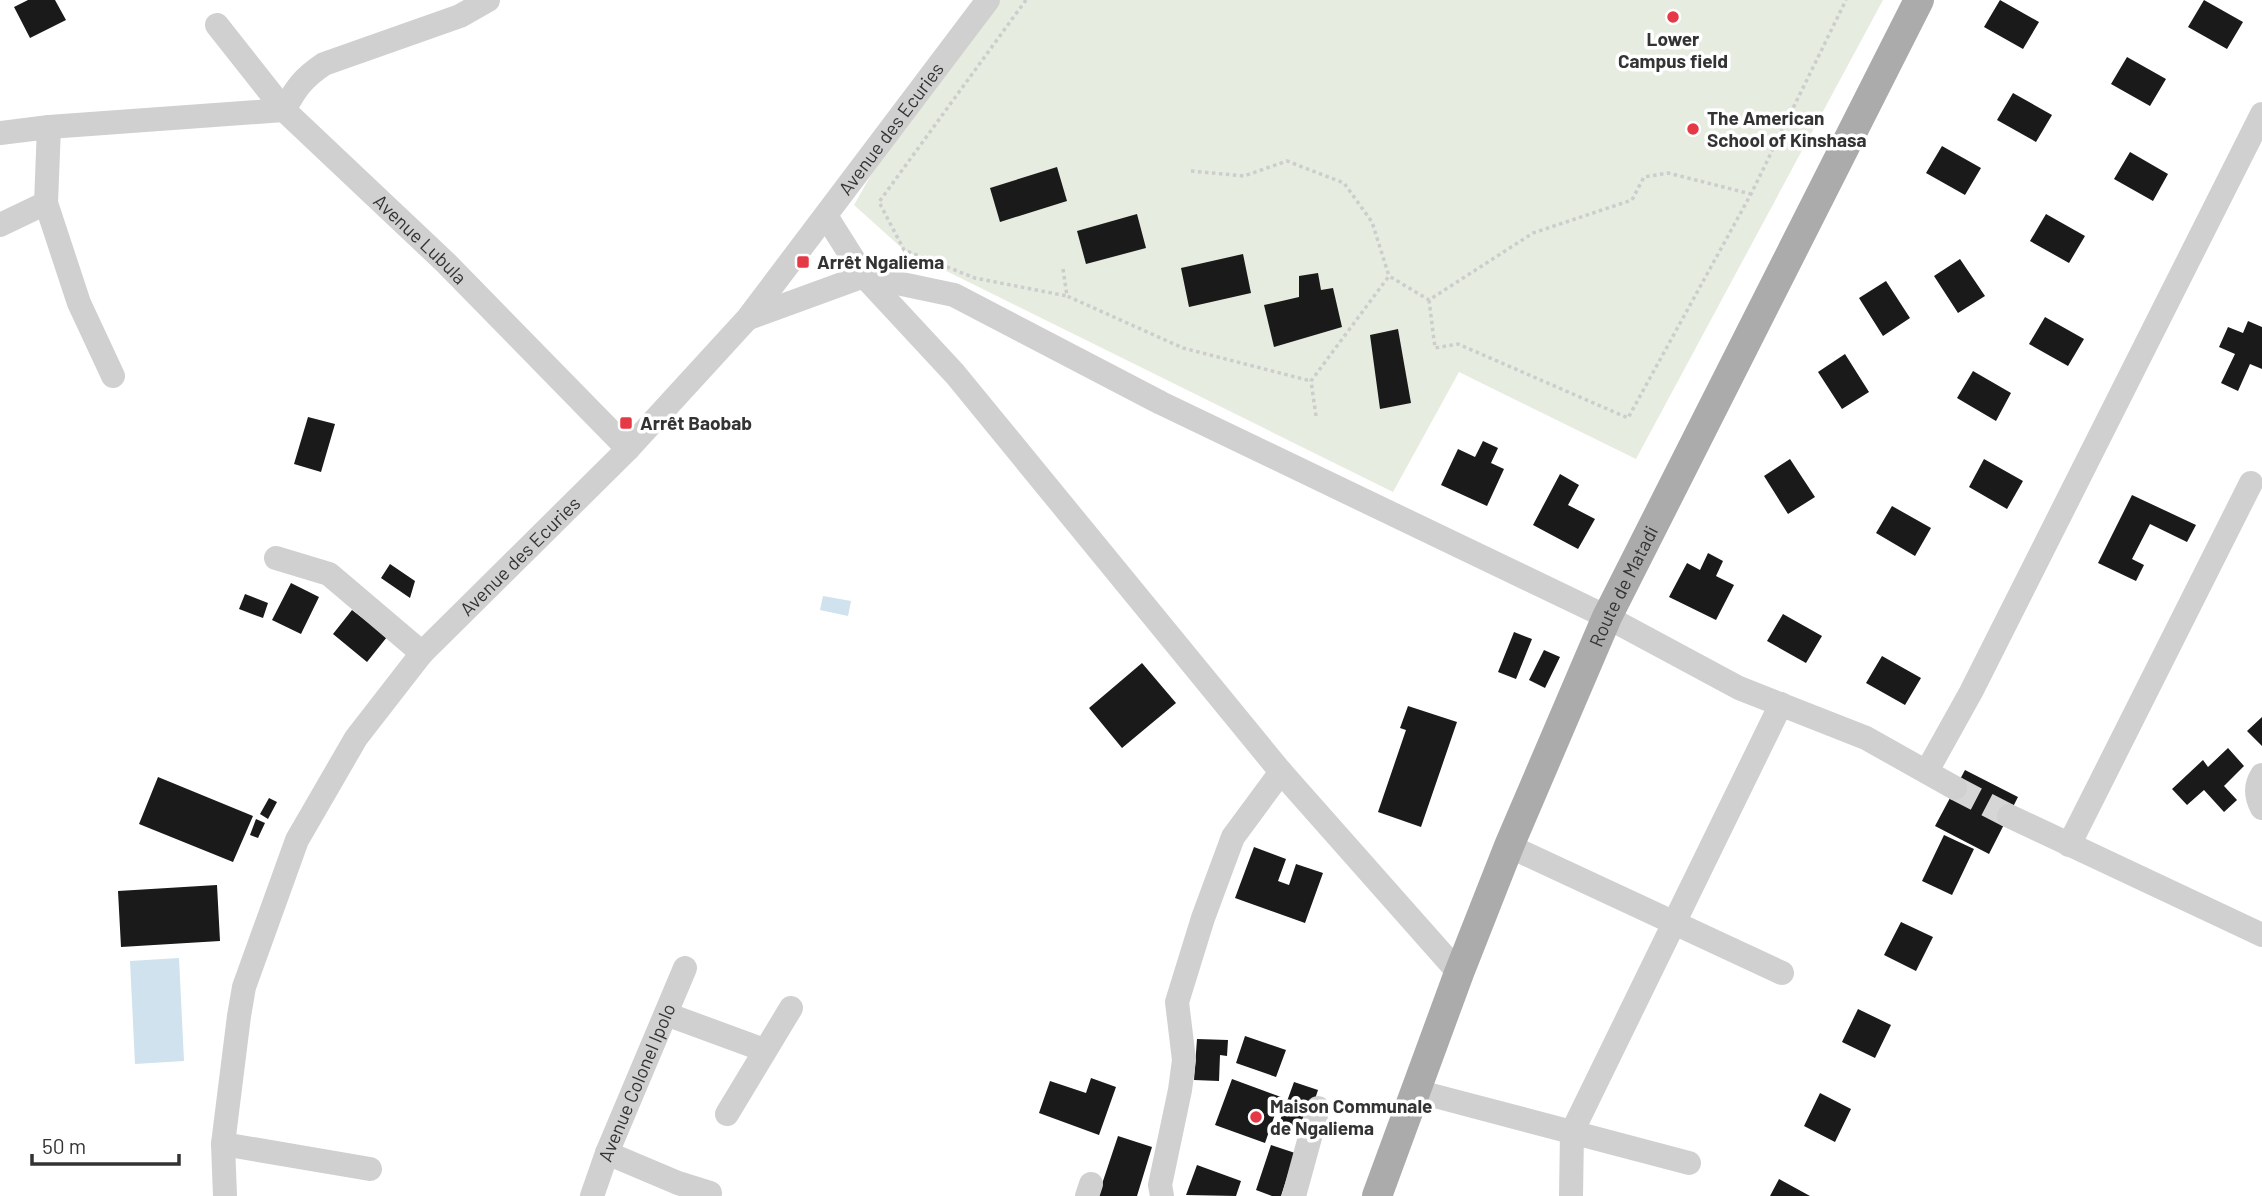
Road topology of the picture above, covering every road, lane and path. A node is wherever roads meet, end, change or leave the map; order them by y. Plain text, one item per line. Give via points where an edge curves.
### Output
1 (488, 0) edge
2 (988, 0) edge
3 (1026, 0) edge
4 (1846, 0) edge
5 (1919, 0) edge
6 (217, 25) dead end
7 (284, 110) junction
8 (2262, 114) edge
9 (49, 127) junction
10 (0, 133) edge
11 (1191, 171) dead end
12 (1751, 194) junction
13 (46, 203) junction
14 (826, 216) junction
15 (0, 225) edge
16 (1063, 269) dead end
17 (864, 276) junction
18 (1389, 276) junction
19 (1066, 296) junction
20 (1429, 300) junction
21 (748, 318) junction
22 (113, 376) dead end
23 (1311, 381) junction
24 (1316, 416) dead end
25 (628, 449) junction
26 (2251, 483) dead end
27 (275, 558) dead end
28 (1606, 617) junction
29 (422, 653) junction
30 (1781, 704) junction
31 (1927, 771) junction
32 (1282, 772) junction
33 (2262, 775) edge
34 (1955, 788) tunnel mouth
35 (2262, 808) edge
36 (2009, 816) tunnel mouth
37 (2069, 845) junction
38 (1509, 846) junction
39 (1674, 923) junction
40 (2262, 935) edge
41 (685, 968) dead end
42 (1459, 973) junction
43 (1782, 973) dead end
44 (791, 1008) dead end
45 (666, 1014) junction
46 (764, 1050) junction
47 (1416, 1091) junction
48 (1318, 1108) dead end
49 (727, 1114) dead end
50 (1572, 1132) junction
51 (223, 1144) junction
52 (607, 1153) junction
53 (1689, 1163) dead end
54 (370, 1170) dead end
55 (675, 1189) edge
56 (710, 1193) dead end
57 (225, 1196) edge
58 (592, 1196) edge
59 (1162, 1196) edge
60 (1294, 1196) edge
61 (1377, 1196) edge
62 (1571, 1196) edge

1 - 7 street via 460,16 324,64 296,87
2 - 14 street, Avenue des Ecuries
3 - 19 path via 879,202 904,250 975,278
4 - 12 path
5 - 28 main road, Route de Matadi
6 - 7 street, Avenue Lubula
7 - 9 street
7 - 25 street, Avenue Lubula via 446,263
8 - 31 street
9 - 10 street
9 - 13 street
11 - 18 path via 1244,176 1287,161 1344,183 1372,222
12 - 20 path via 1668,173 1643,177 1632,200 1533,233
12 - 20 path via 1628,418 1458,344 1435,348
13 - 15 street
13 - 22 street via 79,303
14 - 17 street
14 - 21 street, Avenue des Ecuries
16 - 19 path
17 - 21 street
17 - 28 street via 954,295 1161,403
17 - 32 street via 956,374
18 - 20 path
18 - 23 path
19 - 23 path via 1183,348
21 - 25 street, Avenue des Ecuries
23 - 24 path
25 - 29 street, Avenue des Ecuries
26 - 37 street
27 - 29 street via 330,574
28 - 30 street via 1740,688
28 - 38 main road, Route de Matadi
29 - 51 street, Avenue des Ecuries via 356,738 297,840 244,987
30 - 31 street via 1867,738
30 - 39 street
31 - 34 street
32 - 42 street
32 - 59 street via 1233,837 1177,1002 1184,1060 1160,1185
33 - 35 street via 2257,787
36 - 37 street
37 - 40 street
38 - 39 street
38 - 42 main road, Route de Matadi
39 - 43 street
39 - 50 street
41 - 45 street, Avenue Colonel Ipolo
42 - 47 main road, Route de Matadi
44 - 46 street
45 - 46 street
45 - 52 street, Avenue Colonel Ipolo
46 - 49 street
47 - 50 street
47 - 61 main road, Route de Matadi
48 - 60 street
50 - 53 street
50 - 62 street
51 - 54 street
51 - 57 street, Avenue des Ecuries
52 - 55 street
52 - 58 street, Avenue Colonel Ipolo
55 - 56 street

